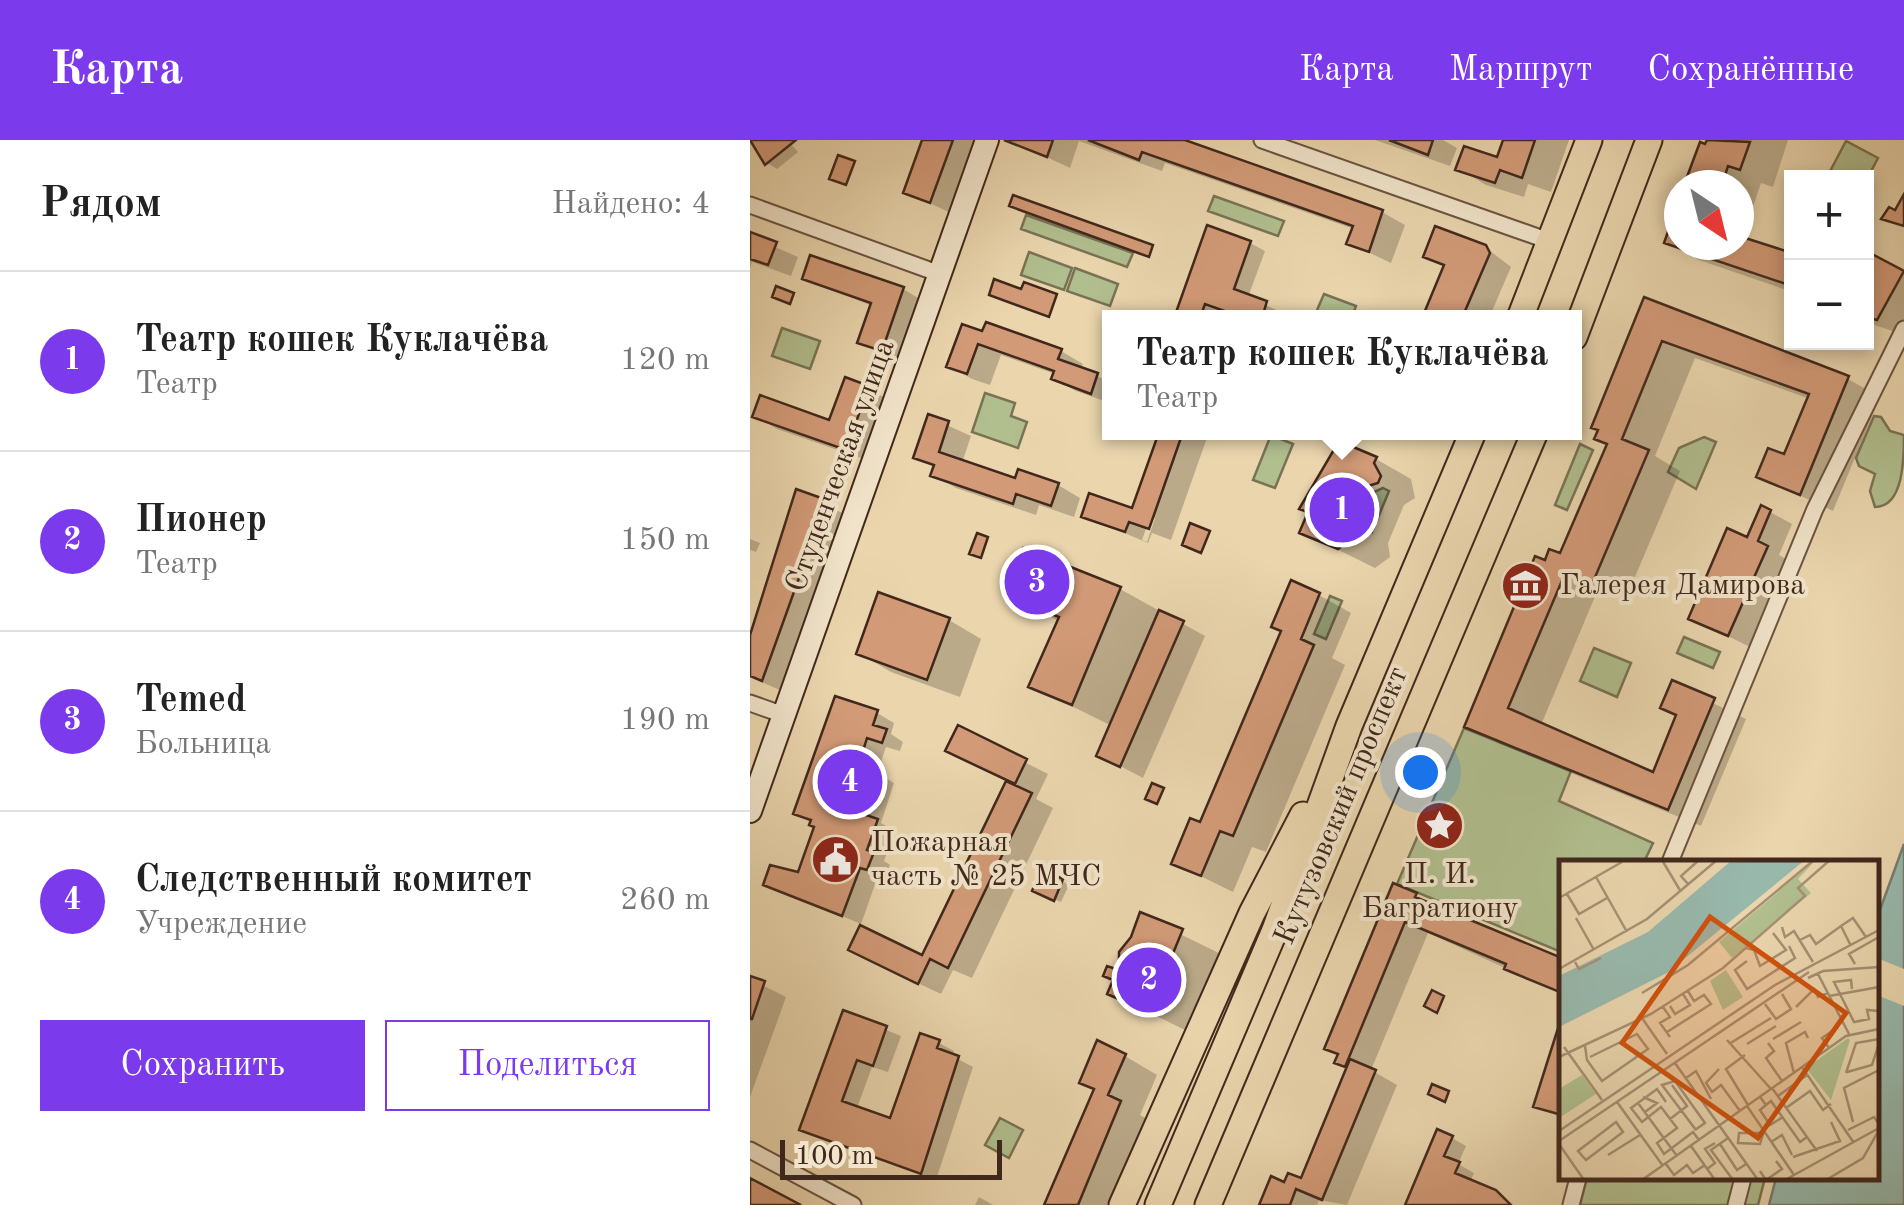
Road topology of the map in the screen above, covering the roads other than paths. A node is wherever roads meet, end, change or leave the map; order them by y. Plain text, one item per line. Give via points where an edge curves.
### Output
1 (988, 140) edge
2 (1262, 140) edge
3 (1590, 140) edge
4 (1649, 140) edge
5 (750, 205) edge
6 (1552, 242) junction
7 (940, 274) junction
8 (1523, 310) edge
9 (1582, 315) edge
10 (1904, 329) edge
11 (1470, 440) edge
12 (1531, 440) edge
13 (750, 703) edge
14 (784, 716) junction
15 (1349, 726) junction
16 (750, 811) edge
17 (1671, 860) edge
18 (750, 1150) edge
19 (1578, 1180) edge
20 (1743, 1180) edge
21 (853, 1205) edge
22 (1122, 1205) edge
23 (1158, 1205) edge
24 (1208, 1205) edge
25 (1572, 1205) edge
26 (1736, 1205) edge

1 - 7 street, Студенческая улица
2 - 6 street
3 - 6 main road
4 - 9 main road
5 - 7 street
6 - 8 main road
7 - 14 street, Студенческая улица
10 - 17 street via 1815,509
11 - 15 main road, Кутузовский проспект
12 - 24 main road, Кутузовский проспект
13 - 14 street
14 - 16 street, Студенческая улица
15 - 22 main road, Кутузовский проспект via 1252,912
15 - 23 main road, Кутузовский проспект via 1275,930
18 - 21 street
19 - 25 street
20 - 26 street

